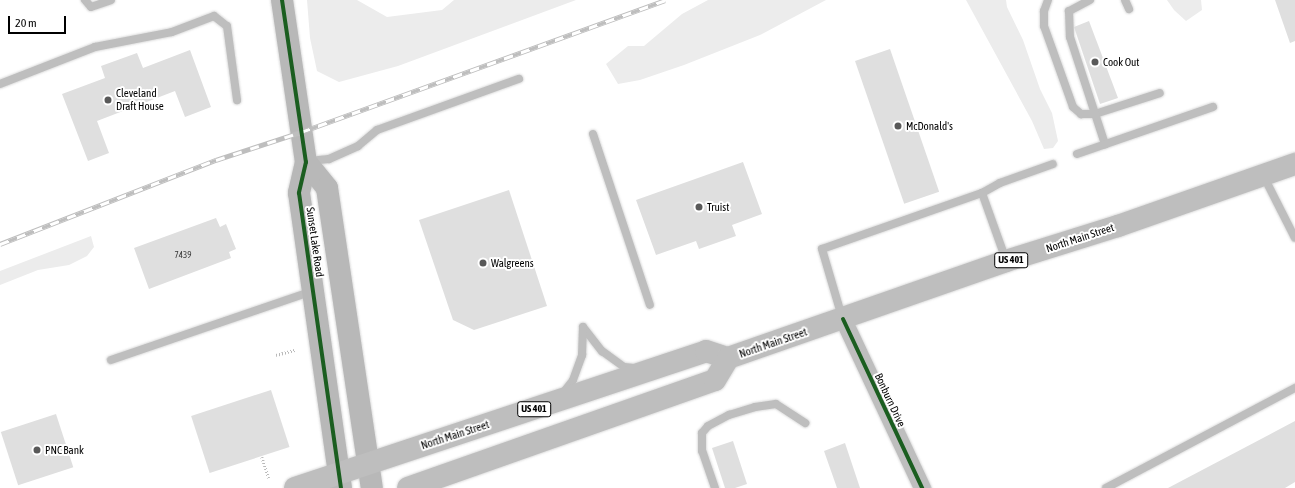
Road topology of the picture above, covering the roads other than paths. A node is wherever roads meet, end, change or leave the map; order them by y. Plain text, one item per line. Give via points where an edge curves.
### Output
1 (85, 0) edge
2 (111, 0) edge
3 (282, 0) edge
4 (1048, 0) edge
5 (1090, 0) edge
6 (1125, 0) edge
7 (1129, 9) dead end
8 (519, 79) dead end
9 (0, 84) edge
10 (1160, 93) dead end
11 (237, 100) dead end
12 (1213, 107) dead end
13 (1095, 114) junction
14 (593, 134) dead end
15 (1105, 144) junction
16 (1077, 154) dead end
17 (306, 162) junction
18 (1053, 164) dead end
19 (1295, 164) edge
20 (1263, 175) junction
21 (982, 193) junction
22 (1295, 238) edge
23 (1006, 261) junction
24 (313, 291) junction
25 (650, 305) dead end
26 (843, 319) junction
27 (728, 358) junction
28 (111, 360) dead end
29 (648, 370) junction
30 (1295, 388) edge
31 (556, 402) junction
32 (805, 423) dead end
33 (368, 464) junction
34 (340, 481) edge
35 (295, 488) edge
36 (372, 488) edge
37 (408, 488) edge
38 (715, 488) edge
39 (922, 488) edge
40 (1106, 488) edge

1 - 2 lane via 91,7
3 - 17 main road, Sunset Lake Road
4 - 13 lane via 1044,11 1044,26 1073,107 1081,114
5 - 13 lane via 1069,11 1070,37
6 - 7 lane
8 - 17 lane via 377,130 358,146 329,159
9 - 11 lane via 96,47 172,32 214,16 227,26
10 - 13 lane
12 - 15 lane
13 - 15 lane
14 - 25 lane
15 - 16 lane
17 - 24 main road, Sunset Lake Road via 299,193
17 - 33 main road, Sunset Lake Road via 327,188
18 - 21 lane via 1000,182
19 - 20 highway, North Main Street / US 401
20 - 22 lane
20 - 23 highway, North Main Street / US 401
21 - 23 lane
21 - 26 lane via 822,249
23 - 26 highway, North Main Street / US 401
24 - 28 lane
24 - 34 main road, Sunset Lake Road
26 - 27 highway, North Main Street / US 401
26 - 39 street, Bonburn Drive
27 - 29 highway, North Main Street / US 401 via 706,351
27 - 37 highway, North Main Street via 715,380
29 - 31 highway, North Main Street / US 401
29 - 31 lane via 624,367 602,351 583,327 582,355 573,380
30 - 40 lane
31 - 33 highway, North Main Street / US 401
32 - 38 lane via 776,404 729,415 708,426 702,433 702,451
33 - 34 highway, North Main Street / US 401
33 - 36 main road, Sunset Lake Road
34 - 35 highway, North Main Street / US 401

